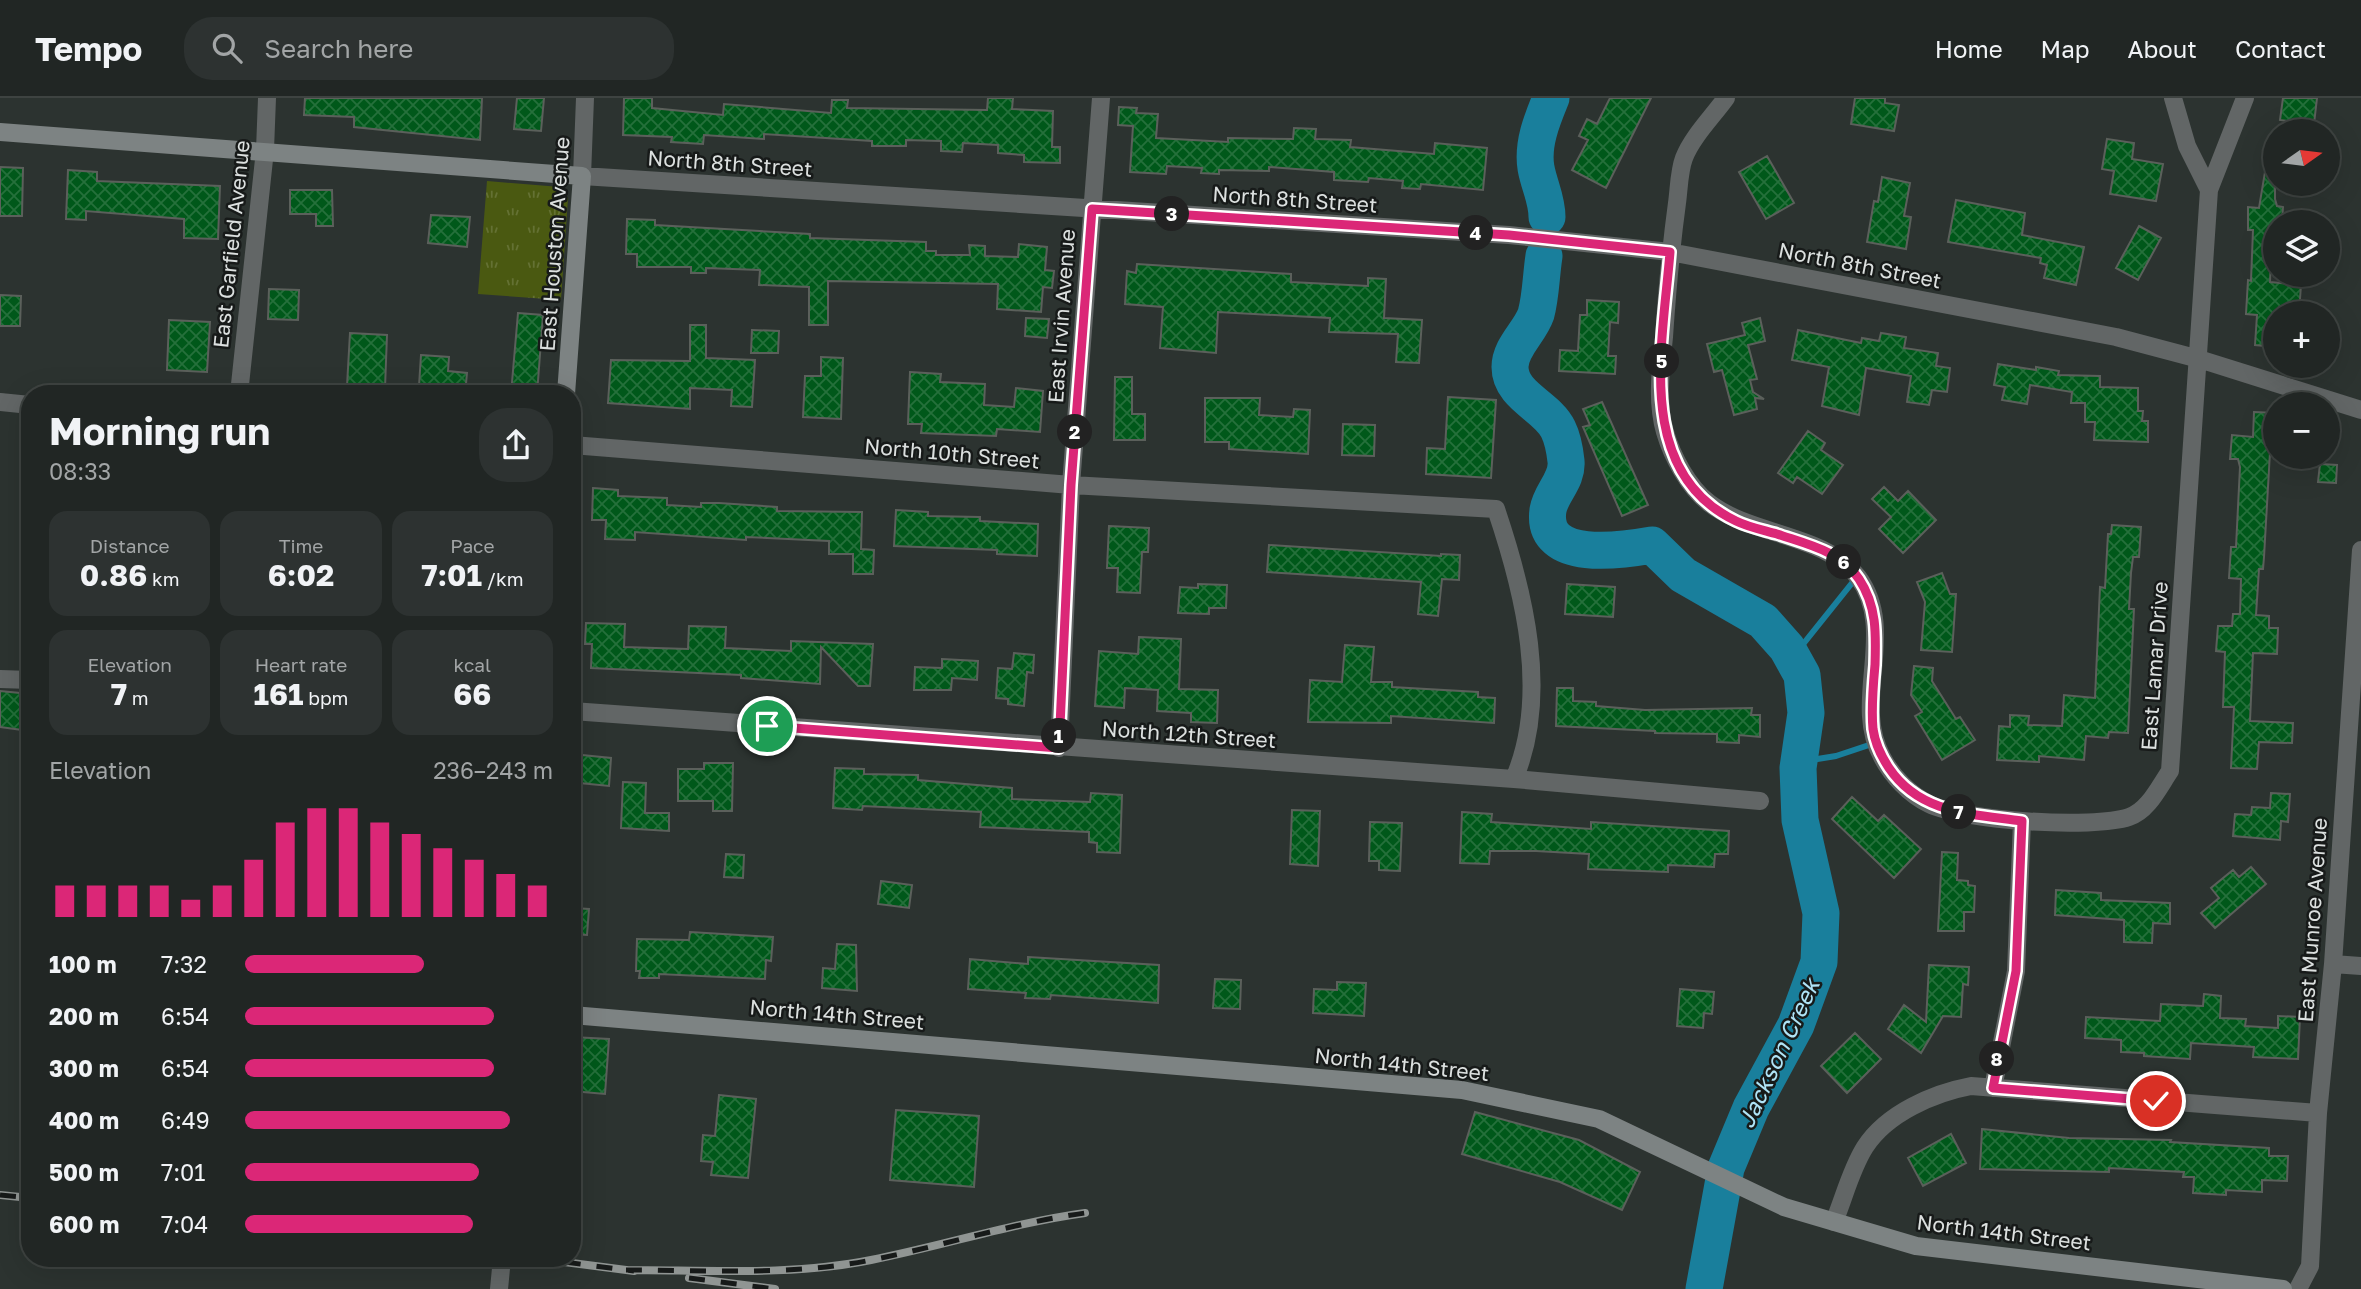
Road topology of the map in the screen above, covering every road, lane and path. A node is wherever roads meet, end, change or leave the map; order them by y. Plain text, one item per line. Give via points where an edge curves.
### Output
1 (267, 98) edge
2 (585, 98) edge
3 (1101, 98) edge
4 (1726, 98) edge
5 (2173, 98) edge
6 (2245, 98) edge
7 (0, 132) edge
8 (265, 150) junction
9 (582, 176) junction
10 (2209, 190) junction
11 (1092, 209) junction
12 (1670, 252) junction
13 (2199, 359) junction
14 (240, 385) edge
15 (567, 385) edge
16 (0, 402) edge
17 (21, 404) edge
18 (2361, 410) edge
19 (581, 446) edge
20 (1071, 485) junction
21 (2361, 550) edge
22 (0, 679) edge
23 (21, 680) edge
24 (581, 712) edge
25 (2354, 734) edge
26 (1059, 748) junction
27 (1514, 779) junction
28 (1760, 801) dead end
29 (2022, 821) junction
30 (2333, 964) junction
31 (2361, 966) edge
32 (581, 1016) edge
33 (1993, 1088) junction
34 (2318, 1113) junction
35 (1834, 1222) junction
36 (501, 1267) edge
37 (499, 1289) edge
38 (2283, 1289) edge
39 (2298, 1289) edge

1 - 8 street, East Garfield Avenue
2 - 9 street, East Houston Avenue
3 - 11 street, East Irvin Avenue
4 - 12 street, East Lamar Drive via 1684,158
5 - 10 street, East Lamar Drive via 2188,146
6 - 10 street, East Lamar Drive
7 - 8 street, North 8th Street
8 - 9 street, North 8th Street
8 - 14 street, East Garfield Avenue
9 - 11 street, North 8th Street
9 - 15 street, East Houston Avenue
10 - 13 street, East Lamar Drive
11 - 12 street, North 8th Street via 1509,235
11 - 20 street, East Irvin Avenue
12 - 13 street, North 8th Street via 2116,337
12 - 29 street, East Lamar Drive via 1660,383 1665,432 1675,460 1706,501 1736,521 1817,548 1840,559 1857,576 1876,622 1873,732 1881,755 1903,785 1931,805
13 - 18 street, North 8th Street
13 - 29 street, East Lamar Drive via 2170,771 2149,802 2132,817
16 - 17 street
19 - 20 street, North 10th Street
20 - 26 street, East Irvin Avenue
20 - 27 street, North 10th Street via 1496,509 1527,633 1532,708 1526,750
21 - 25 street, East Munroe Avenue
22 - 23 street
24 - 26 street, North 12th Street
25 - 30 street, East Munroe Avenue
26 - 27 street, North 12th Street
27 - 28 street, North 12th Street
29 - 33 street via 2016,971
30 - 31 street
30 - 34 street, East Munroe Avenue
32 - 35 street, North 14th Street via 1462,1090 1599,1119 1784,1207
33 - 34 street
33 - 35 street via 1951,1090 1907,1109 1885,1126 1866,1146
34 - 39 street, East Munroe Avenue via 2310,1266
35 - 38 street, North 14th Street via 1916,1246
36 - 37 street

